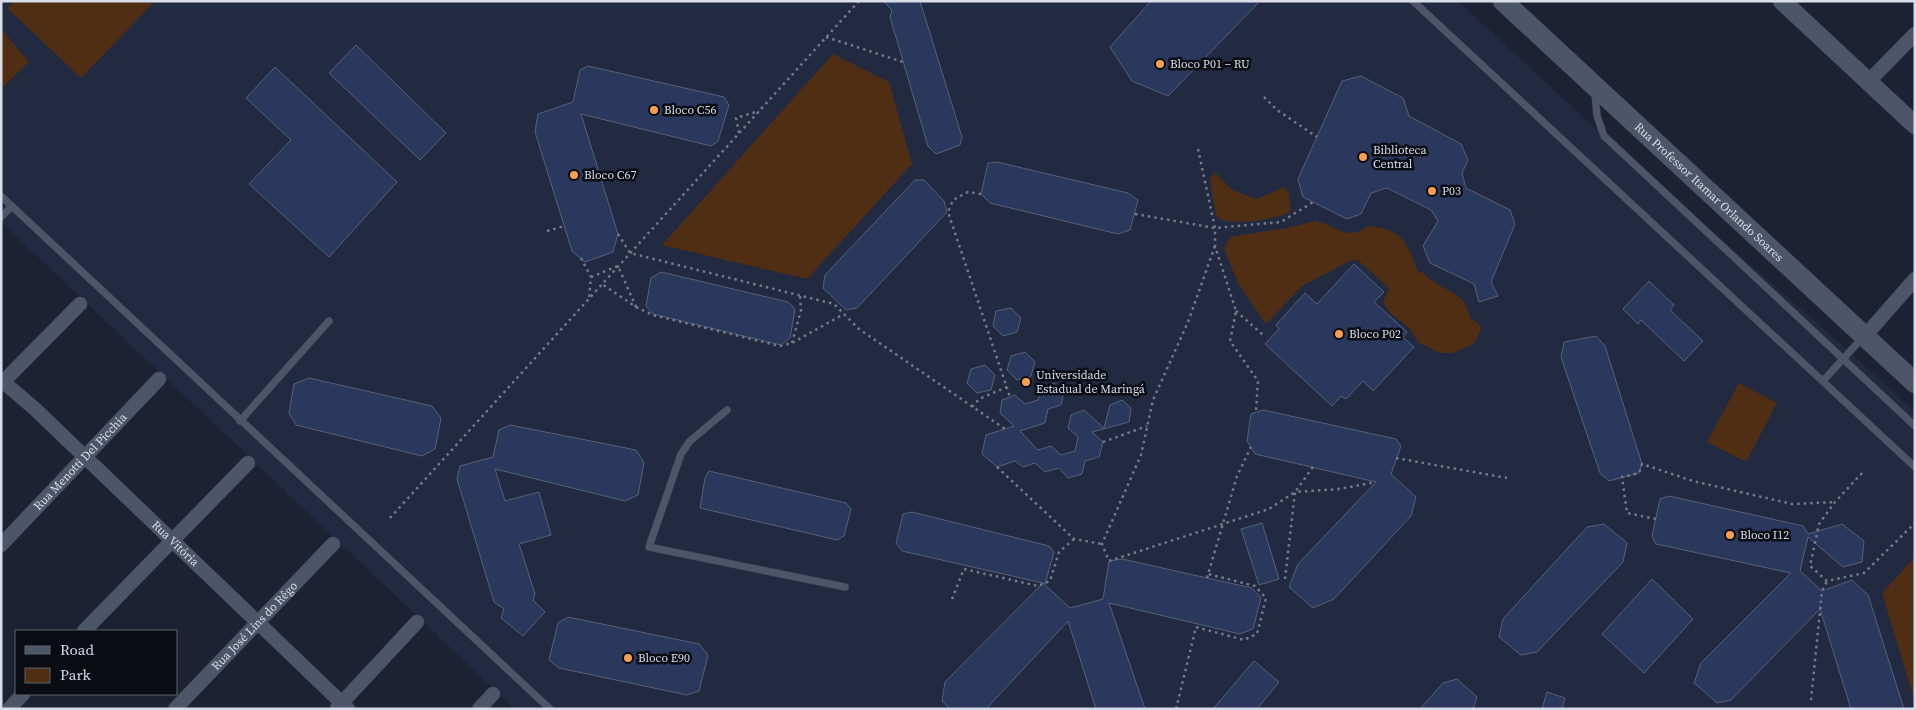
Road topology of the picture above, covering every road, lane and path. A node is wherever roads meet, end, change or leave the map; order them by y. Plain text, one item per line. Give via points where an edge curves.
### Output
1 (859, 1) edge
2 (1413, 1) edge
3 (1503, 1) edge
4 (1782, 1) edge
5 (1915, 34) edge
6 (826, 37) junction
7 (903, 62) dead end
8 (1868, 82) junction
9 (1594, 85) junction
10 (1264, 98) dead end
11 (759, 111) junction
12 (1915, 125) edge
13 (739, 133) junction
14 (1317, 137) dead end
15 (1198, 149) dead end
16 (981, 194) dead end
17 (1, 196) edge
18 (1313, 202) dead end
19 (12, 206) junction
20 (1135, 214) dead end
21 (1, 218) edge
22 (564, 226) dead end
23 (1215, 228) junction
24 (547, 231) dead end
25 (618, 234) dead end
26 (1215, 246) junction
27 (630, 253) junction
28 (581, 258) dead end
29 (618, 266) junction
30 (591, 277) junction
31 (1915, 279) edge
32 (602, 284) junction
33 (800, 296) junction
34 (589, 299) junction
35 (80, 304) dead end
36 (636, 307) junction
37 (1236, 311) junction
38 (844, 314) junction
39 (329, 321) dead end
40 (1263, 334) dead end
41 (1865, 336) junction
42 (792, 343) junction
43 (1844, 359) junction
44 (159, 379) dead end
45 (1823, 381) junction
46 (2, 382) edge
47 (1915, 382) edge
48 (1006, 387) junction
49 (1010, 397) dead end
50 (972, 407) junction
51 (727, 410) dead end
52 (1256, 411) dead end
53 (240, 421) junction
54 (1148, 426) junction
55 (1915, 426) edge
56 (1005, 429) dead end
57 (1103, 442) dead end
58 (1251, 447) dead end
59 (84, 458) junction
60 (1396, 458) dead end
61 (248, 463) dead end
62 (997, 467) dead end
63 (1313, 467) dead end
64 (1915, 467) edge
65 (1862, 473) dead end
66 (1507, 478) dead end
67 (1376, 482) dead end
68 (1295, 492) junction
69 (1835, 502) junction
70 (390, 518) dead end
71 (1656, 519) dead end
72 (1915, 523) edge
73 (1222, 524) junction
74 (1074, 539) junction
75 (172, 541) junction
76 (333, 544) dead end
77 (1102, 544) junction
78 (1, 545) edge
79 (1208, 574) junction
80 (1207, 578) dead end
81 (1285, 580) dead end
82 (1827, 581) junction
83 (845, 587) dead end
84 (952, 599) dead end
85 (258, 622) junction
86 (417, 622) dead end
87 (85, 630) edge
88 (493, 694) dead end
89 (22, 695) edge
90 (1811, 700) dead end
91 (342, 707) edge
92 (9, 709) edge
93 (175, 709) edge
94 (479, 709) edge
95 (550, 709) edge
96 (1176, 709) edge

1 - 6 path
2 - 45 lane
3 - 9 main road, Rua Professor Itamar Orlando Soares
4 - 8 street
5 - 8 street
6 - 7 path
6 - 11 path
8 - 12 street
9 - 41 main road, Rua Professor Itamar Orlando Soares
9 - 43 lane via 1604,136
10 - 14 path
11 - 13 path
11 - 13 path via 736,118
13 - 27 path
15 - 23 path
16 - 48 path via 968,192 953,200 948,212
17 - 19 lane
18 - 23 path via 1281,222
19 - 21 lane
19 - 53 lane
20 - 23 path
22 - 24 path
23 - 26 path
25 - 27 path
26 - 37 path
26 - 54 path via 1188,322 1153,400
27 - 29 path
27 - 33 path
28 - 30 path
29 - 30 path
29 - 32 path
29 - 36 path
30 - 34 path
31 - 41 street
32 - 34 path
32 - 36 path
33 - 38 path via 834,304
33 - 42 path
34 - 70 path
35 - 46 street
36 - 42 path via 653,315 780,346
37 - 40 path
37 - 52 path via 1230,341 1258,381
38 - 42 path
38 - 50 path via 859,328
39 - 53 lane
41 - 43 lane
41 - 47 main road, Rua Professor Itamar Orlando Soares
43 - 45 lane
43 - 55 lane
44 - 59 street, Rua Menotti Del Picchia
45 - 64 lane
46 - 59 street, Rua Vitória via 35,409
48 - 49 path
48 - 50 path via 979,399
50 - 56 path
51 - 83 lane via 690,441 680,454 649,547
53 - 95 lane
54 - 57 path
54 - 77 path via 1141,456
58 - 73 path via 1237,476
59 - 75 street, Rua Vitória
59 - 78 street, Rua Menotti Del Picchia
60 - 66 path
61 - 75 street
62 - 74 path
63 - 68 path
65 - 69 path
67 - 68 path
68 - 73 path via 1269,510
68 - 81 path
69 - 71 path via 1792,504 1693,481 1642,464 1639,473 1622,478 1627,512
69 - 82 path via 1819,524 1810,566
72 - 82 path via 1864,573
73 - 77 path via 1108,561
73 - 79 path
74 - 77 path
74 - 84 path via 1059,552 1050,581 1038,586 964,569
75 - 85 street, Rua Vitória
75 - 87 street
76 - 85 street, Rua José Lins do Rêgo
79 - 80 path
79 - 96 path via 1255,586 1266,598 1257,634 1244,640 1196,627
82 - 90 path via 1822,591
85 - 91 street, Rua Vitória
85 - 93 street, Rua José Lins do Rêgo
86 - 91 street
88 - 94 street
89 - 92 street

